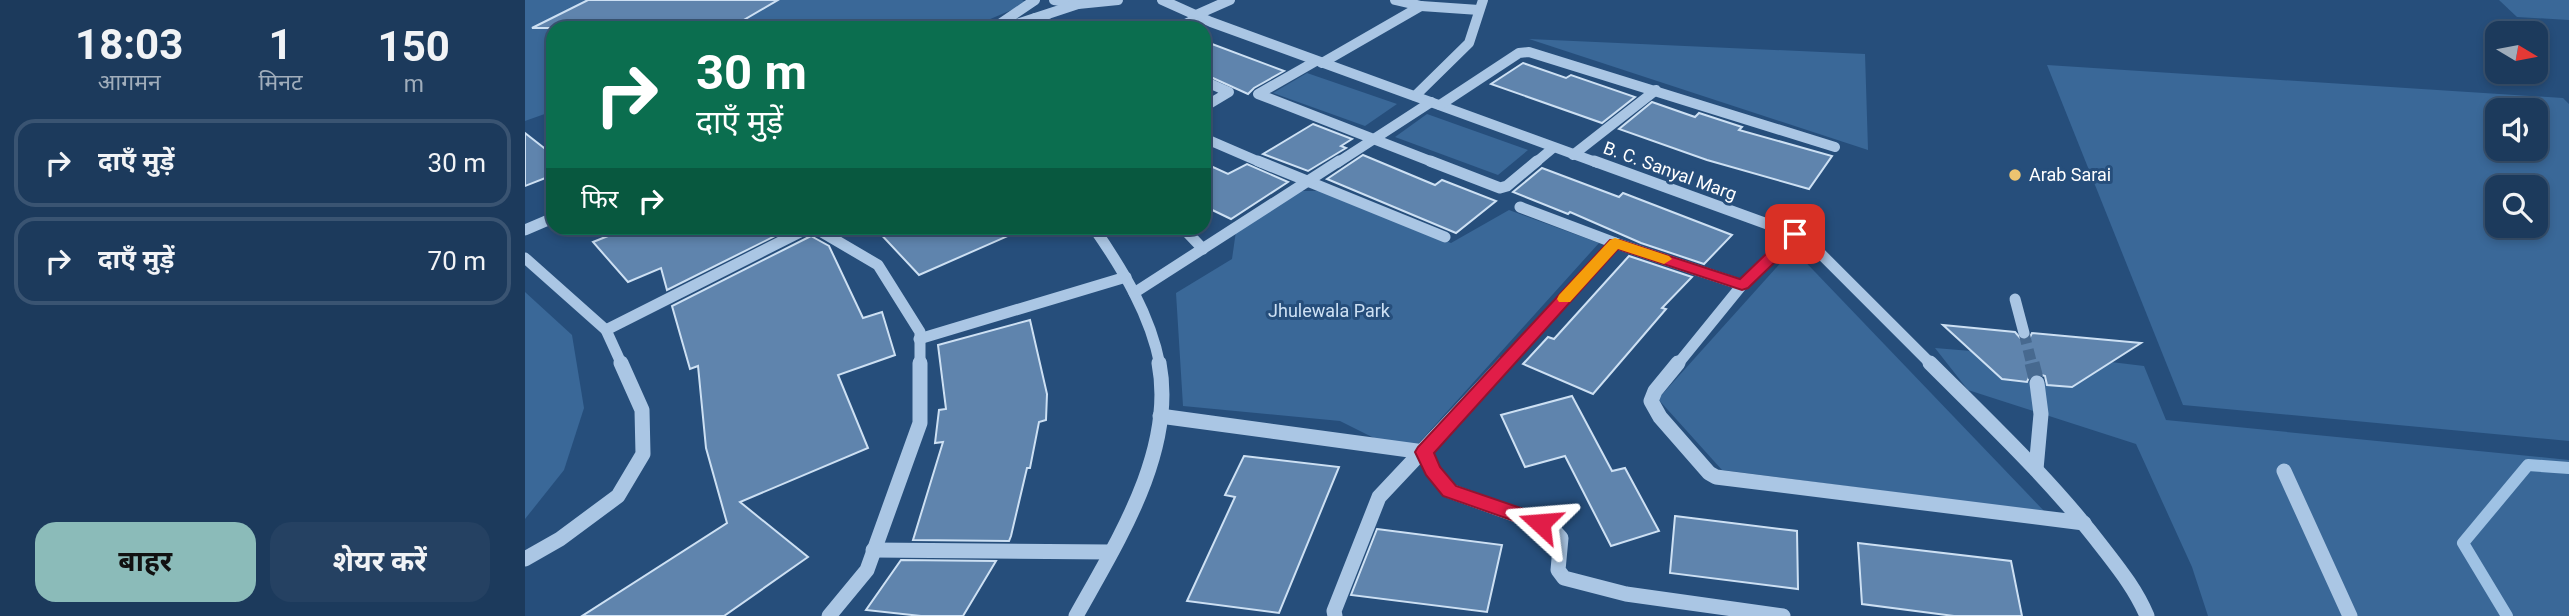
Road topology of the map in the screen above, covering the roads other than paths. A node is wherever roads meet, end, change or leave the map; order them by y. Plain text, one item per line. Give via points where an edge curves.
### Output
1 (1035, 0) edge
2 (1054, 0) edge
3 (1118, 0) edge
4 (1162, 0) edge
5 (1230, 0) edge
6 (1395, 0) edge
7 (1078, 4) junction
8 (1481, 5) edge
9 (1421, 6) junction
10 (1035, 18) junction
11 (1004, 21) edge
12 (1026, 21) edge
13 (1042, 21) edge
14 (1202, 21) edge
15 (1211, 24) edge
16 (1319, 62) junction
17 (1211, 84) edge
18 (1655, 90) junction
19 (1415, 96) junction
20 (1211, 103) edge
21 (1436, 104) junction
22 (1374, 139) junction
23 (1211, 141) edge
24 (1835, 147) dead end
25 (1553, 148) junction
26 (1573, 155) junction
27 (1307, 182) junction
28 (1521, 207) dead end
29 (546, 221) edge
30 (525, 230) edge
31 (1795, 234) junction
32 (793, 235) edge
33 (827, 235) edge
34 (1099, 235) edge
35 (1190, 235) edge
36 (1445, 237) dead end
37 (1615, 243) junction
38 (1203, 249) junction
39 (525, 258) edge
40 (1126, 277) junction
41 (1742, 285) junction
42 (1135, 293) junction
43 (2015, 299) dead end
44 (606, 330) junction
45 (2024, 333) tunnel mouth
46 (919, 339) junction
47 (2037, 383) tunnel mouth
48 (1160, 415) junction
49 (1425, 452) junction
50 (2036, 468) junction
51 (2284, 471) dead end
52 (2084, 523) junction
53 (873, 550) junction
54 (1110, 552) junction
55 (525, 559) edge
56 (829, 616) edge
57 (1076, 616) edge
58 (1335, 616) edge
59 (1783, 616) edge
60 (2147, 616) edge
61 (2350, 616) edge

1 - 11 street
2 - 7 street
3 - 7 street
4 - 14 street, B. C. Sanyal Marg
5 - 14 street
6 - 9 street
7 - 10 street
8 - 9 street
8 - 19 street via 1469,43
9 - 16 street
10 - 12 street
10 - 13 street
15 - 16 street, B. C. Sanyal Marg
16 - 19 street, B. C. Sanyal Marg
16 - 22 street via 1258,94
17 - 20 street via 1229,92
18 - 21 street via 1523,52
18 - 24 street
18 - 26 street
19 - 21 street, B. C. Sanyal Marg
21 - 22 street
21 - 25 street, B. C. Sanyal Marg
22 - 25 street via 1500,188
22 - 27 street
23 - 27 street
25 - 26 street, B. C. Sanyal Marg
26 - 31 street, B. C. Sanyal Marg
27 - 36 street
27 - 38 street
28 - 37 street
29 - 30 street
31 - 41 street
31 - 50 street, B. C. Sanyal Marg via 1812,245
32 - 44 street
33 - 46 street via 878,265 920,332
34 - 40 street
35 - 38 street
37 - 41 street
37 - 49 street
38 - 42 street
39 - 44 street
40 - 42 street
40 - 46 street
41 - 52 street via 1651,401 1709,474
42 - 48 street via 1161,372
43 - 45 street
44 - 55 street via 642,410 643,454 618,496
46 - 53 street via 920,423
47 - 50 street via 2041,414
48 - 49 street
48 - 54 street via 1148,462
49 - 58 street via 1379,497
49 - 59 street via 1432,470 1450,491 1552,528 1561,538 1558,570 1564,578 1626,594
50 - 52 street, B. C. Sanyal Marg
51 - 61 street
52 - 60 street, B. C. Sanyal Marg via 2137,594
53 - 54 street
53 - 56 street via 867,569
54 - 57 street

